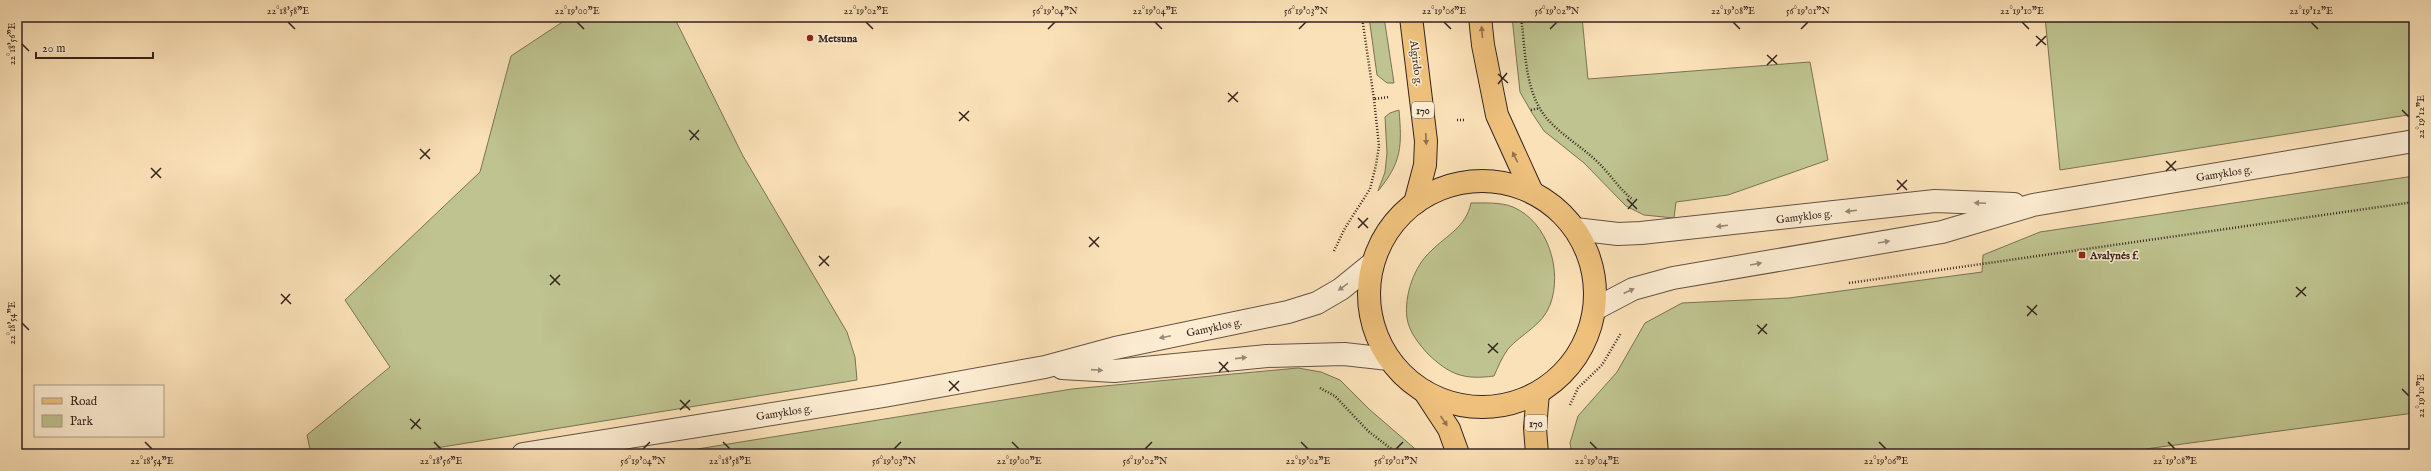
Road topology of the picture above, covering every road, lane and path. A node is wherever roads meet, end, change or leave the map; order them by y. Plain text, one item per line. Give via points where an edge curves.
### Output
1 (1411, 17) edge
2 (1480, 17) edge
3 (1521, 17) edge
4 (2414, 142) edge
5 (1532, 192) junction
6 (1635, 202) dead end
7 (2414, 202) edge
8 (1415, 203) junction
9 (2033, 205) junction
10 (1575, 229) junction
11 (1373, 263) junction
12 (1846, 283) dead end
13 (1595, 309) junction
14 (1622, 332) dead end
15 (1389, 359) junction
16 (1044, 367) junction
17 (1424, 392) junction
18 (1538, 393) junction
19 (1567, 412) dead end
20 (619, 446) edge
21 (523, 454) edge
22 (1458, 454) edge
23 (1537, 454) edge

1 -> 8 main road, Algirdo g. / 170 via 1426,141 1424,165
5 -> 2 main road via 1497,115
3 - 6 path via 1530,89 1540,108 1550,122 1591,156 1622,192
4 - 9 street, Gamyklos g.
5 - 8 main road via 1503,182 1472,181 1442,188
5 - 10 main road via 1556,208
7 - 12 path
8 - 11 main road via 1397,220 1383,240
9 -> 10 street, Gamyklos g. via 1935,201 1641,233 1618,234
13 -> 9 street, Gamyklos g. via 1633,289 1673,278 1942,232
10 - 13 main road via 1586,247 1593,267
11 - 15 main road via 1369,288 1370,313 1377,337
11 -> 16 street, Gamyklos g. via 1341,289 1317,302 1288,312 1115,348
13 - 18 main road via 1585,342 1566,371
14 - 19 path via 1602,365 1578,388
16 -> 15 street, Gamyklos g. via 1114,371 1267,356 1344,354
15 - 17 main road via 1404,377
16 - 20 street, Gamyklos g.
17 - 18 main road via 1451,403 1480,408 1510,404
17 -> 22 main road via 1449,429
18 - 23 main road, 170 via 1535,428
20 - 21 street, Gamyklos g.

